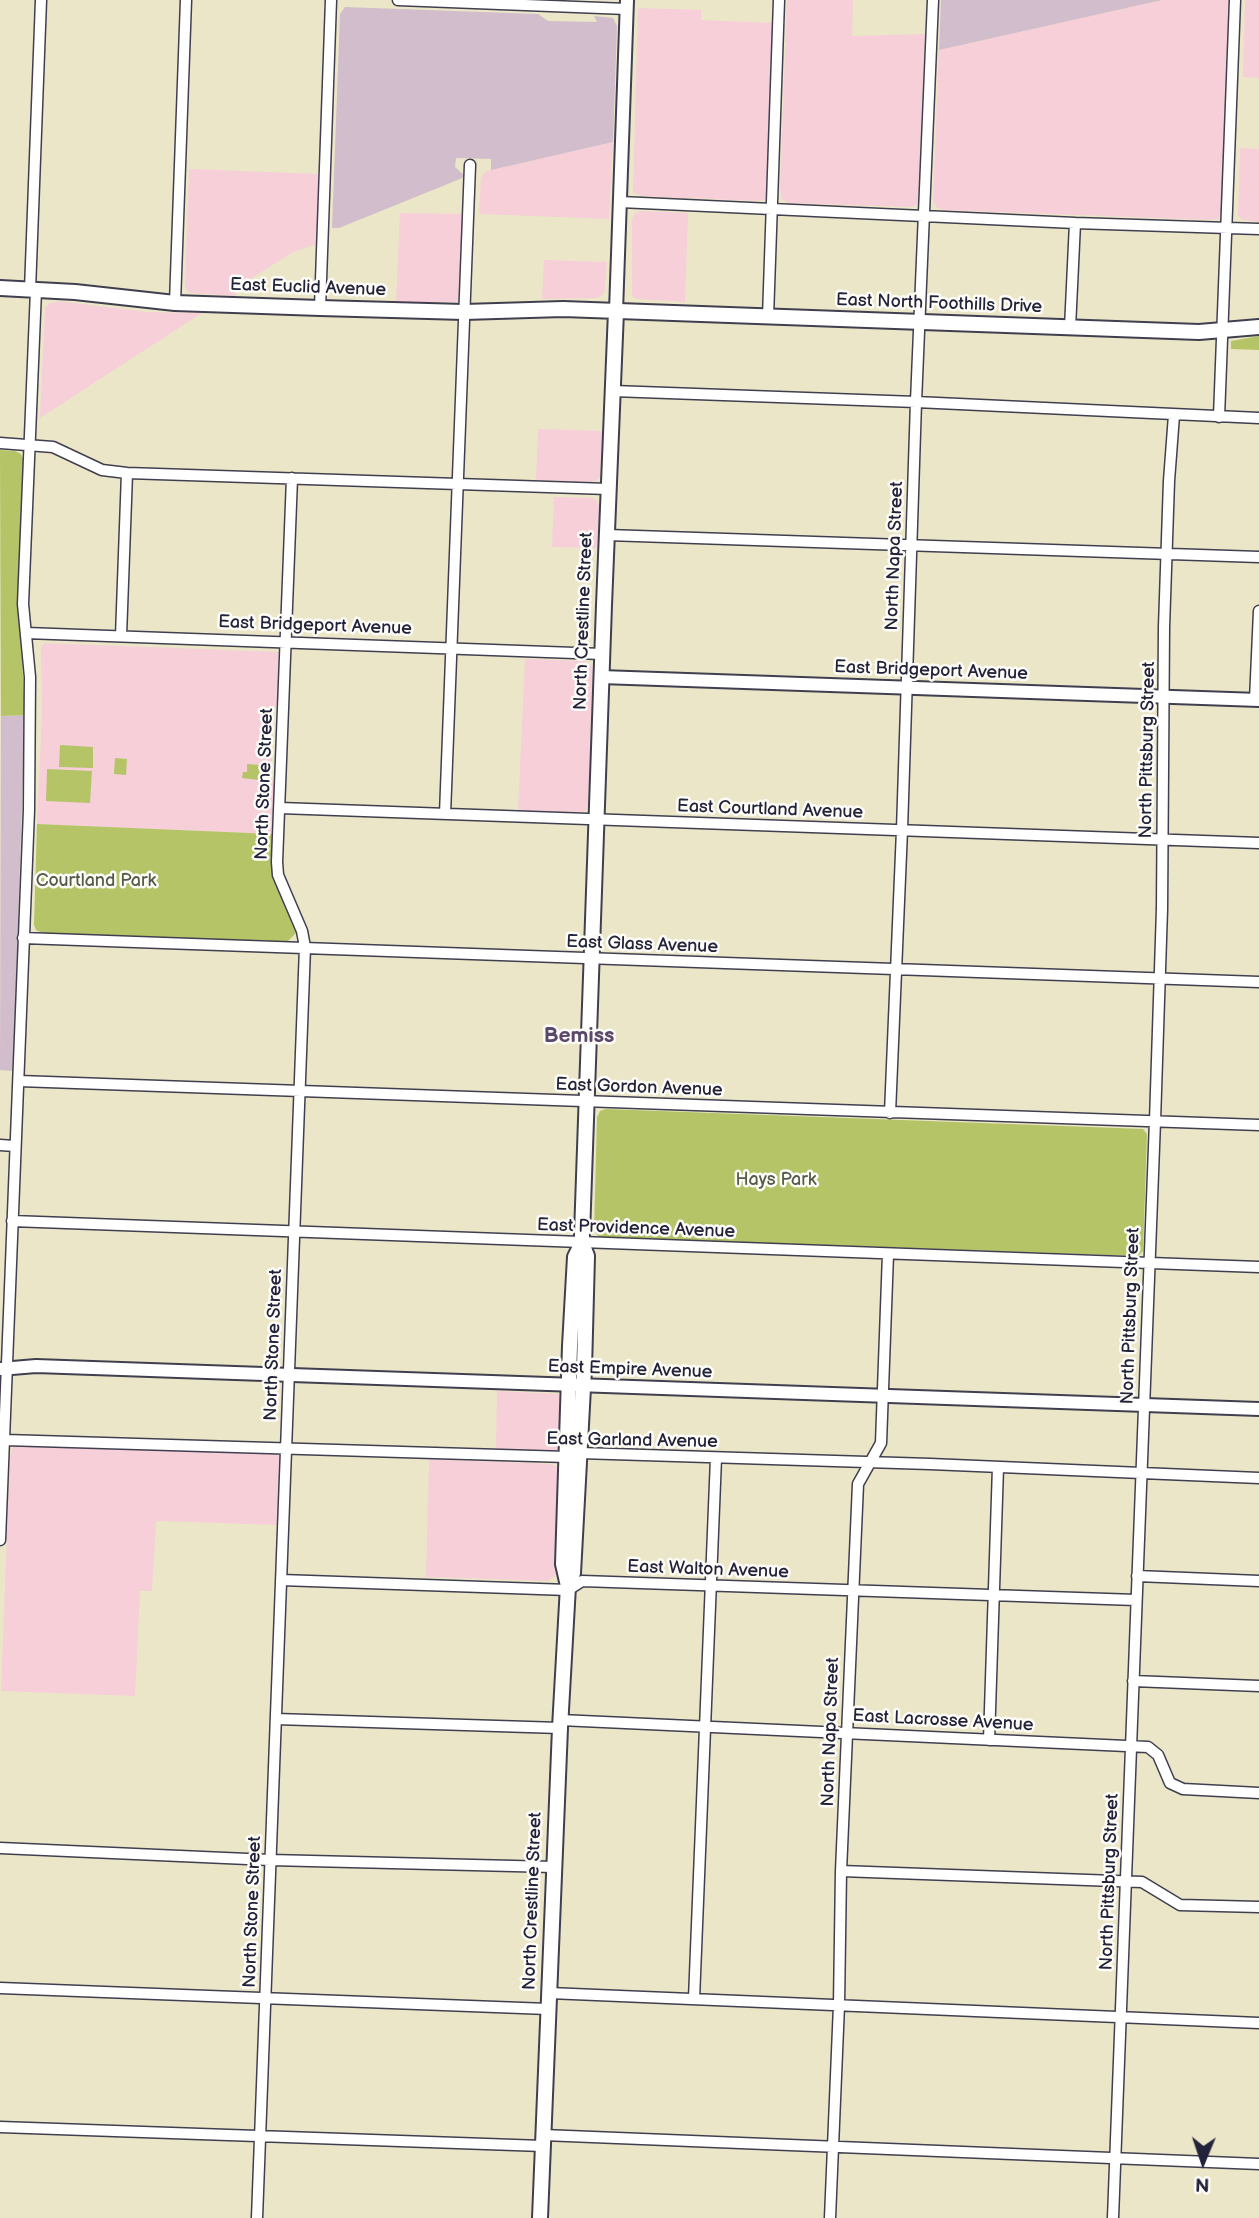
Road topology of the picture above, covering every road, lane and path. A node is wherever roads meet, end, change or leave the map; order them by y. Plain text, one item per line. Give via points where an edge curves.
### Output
1 (41, 0) edge
2 (186, 0) edge
3 (331, 0) edge
4 (398, 0) edge
5 (779, 0) edge
6 (933, 0) edge
7 (1235, 0) edge
8 (479, 1) edge
9 (627, 5) edge
10 (470, 165) dead end
11 (620, 202) junction
12 (771, 209) junction
13 (924, 216) junction
14 (1075, 223) junction
15 (1227, 227) junction
16 (1259, 229) edge
17 (0, 288) edge
18 (33, 290) junction
19 (175, 303) junction
20 (320, 308) junction
21 (616, 311) junction
22 (464, 312) junction
23 (768, 317) junction
24 (919, 321) junction
25 (1259, 327) edge
26 (1070, 328) junction
27 (1224, 332) junction
28 (613, 391) junction
29 (915, 401) junction
30 (1174, 415) junction
31 (1219, 417) junction
32 (1259, 418) edge
33 (0, 443) edge
34 (30, 444) junction
35 (127, 472) junction
36 (292, 478) junction
37 (457, 483) junction
38 (608, 489) junction
39 (607, 535) junction
40 (912, 546) junction
41 (1167, 555) junction
42 (1259, 557) edge
43 (1259, 611) edge
44 (26, 633) junction
45 (121, 636) junction
46 (286, 642) junction
47 (452, 648) junction
48 (602, 654) junction
49 (601, 677) junction
50 (907, 688) junction
51 (1165, 697) junction
52 (1257, 700) edge
53 (280, 808) junction
54 (445, 814) junction
55 (596, 820) junction
56 (902, 830) junction
57 (1162, 839) junction
58 (1259, 843) edge
59 (23, 937) junction
60 (305, 947) junction
61 (592, 959) junction
62 (897, 970) junction
63 (1160, 979) junction
64 (1259, 982) edge
65 (19, 1081) junction
66 (300, 1091) junction
67 (587, 1101) junction
68 (890, 1113) junction
69 (1155, 1121) junction
70 (1259, 1125) edge
71 (0, 1145) edge
72 (15, 1146) junction
73 (12, 1221) junction
74 (294, 1231) junction
75 (582, 1243) junction
76 (888, 1254) junction
77 (1149, 1264) junction
78 (1259, 1267) edge
79 (4, 1368) edge
80 (290, 1375) junction
81 (576, 1385) junction
82 (882, 1396) junction
83 (1143, 1405) junction
84 (1259, 1409) edge
85 (5, 1440) junction
86 (286, 1447) junction
87 (573, 1455) junction
88 (716, 1458) junction
89 (869, 1462) junction
90 (999, 1467) junction
91 (1141, 1472) junction
92 (1259, 1478) edge
93 (0, 1540) edge
94 (1137, 1576) junction
95 (281, 1580) junction
96 (1259, 1581) edge
97 (712, 1586) junction
98 (568, 1588) junction
99 (853, 1590) junction
100 (993, 1595) junction
101 (1136, 1600) junction
102 (1133, 1681) junction
103 (1259, 1686) edge
104 (276, 1719) junction
105 (560, 1724) junction
106 (707, 1726) junction
107 (847, 1733) junction
108 (989, 1740) junction
109 (1131, 1746) junction
110 (1259, 1793) edge
111 (0, 1848) edge
112 (270, 1860) junction
113 (554, 1867) junction
114 (841, 1871) junction
115 (1125, 1881) junction
116 (1259, 1907) edge
117 (0, 1988) edge
118 (549, 1993) junction
119 (266, 1999) junction
120 (694, 1999) junction
121 (839, 2006) junction
122 (548, 2009) junction
123 (1121, 2018) junction
124 (1259, 2023) edge
125 (0, 2127) edge
126 (261, 2136) junction
127 (543, 2141) junction
128 (833, 2145) junction
129 (1116, 2159) junction
130 (1259, 2164) edge
131 (257, 2218) edge
132 (540, 2218) edge
133 (830, 2218) edge
134 (1113, 2218) edge

1 - 18 street
2 - 19 street
3 - 20 street
4 - 8 street
5 - 12 street
6 - 13 street, North Napa Street
7 - 15 street
8 - 9 street
9 - 11 street, North Crestline Street
10 - 22 street
11 - 12 street
11 - 21 street, North Crestline Street
12 - 13 street
12 - 23 street
13 - 14 street
13 - 24 street, North Napa Street
14 - 15 street
14 - 26 street
15 - 16 street
15 - 27 street
17 - 18 main road, East Euclid Avenue
18 - 19 main road, East Euclid Avenue
18 - 34 street
19 - 20 main road, East Euclid Avenue
20 - 22 main road, East Euclid Avenue
21 - 22 main road, East Euclid Avenue
21 - 23 main road, East North Foothills Drive
21 - 28 main road, North Crestline Street
22 - 37 street
23 - 24 main road, East North Foothills Drive
24 - 26 main road, East North Foothills Drive
24 - 29 street, North Napa Street
25 - 27 main road, East North Foothills Drive
26 - 27 main road, East North Foothills Drive
27 - 31 street
28 - 29 street
28 - 38 main road, North Crestline Street
29 - 30 street
29 - 40 street, North Napa Street
30 - 31 street
30 - 41 street, North Pittsburg Street
31 - 32 street
33 - 34 street
34 - 35 street via 52,447 102,470
34 - 44 street via 23,604
35 - 36 street
35 - 45 street
36 - 37 street
36 - 46 street, North Stone Street
37 - 38 street
37 - 47 street
38 - 39 main road, North Crestline Street
39 - 40 street
39 - 48 main road, North Crestline Street
40 - 41 street
40 - 50 street, North Napa Street
41 - 42 street
41 - 51 street, North Pittsburg Street
43 - 52 street
44 - 45 street, East Bridgeport Avenue
44 - 59 street via 31,725
45 - 46 street, East Bridgeport Avenue
46 - 47 street, East Bridgeport Avenue
46 - 53 street, North Stone Street
47 - 48 street, East Bridgeport Avenue
47 - 54 street
48 - 49 main road, North Crestline Street
49 - 50 street, East Bridgeport Avenue
49 - 55 main road, North Crestline Street
50 - 51 street, East Bridgeport Avenue
50 - 56 street, North Napa Street
51 - 52 street, East Bridgeport Avenue
51 - 57 street, North Pittsburg Street
53 - 54 street, East Courtland Avenue
53 - 60 street, North Stone Street via 278,875
54 - 55 street, East Courtland Avenue
55 - 56 street, East Courtland Avenue
55 - 61 main road, North Crestline Street
56 - 57 street, East Courtland Avenue
56 - 62 street, North Napa Street
57 - 58 street, East Courtland Avenue
57 - 63 street, North Pittsburg Street
59 - 60 street, East Glass Avenue
59 - 65 street
60 - 61 street, East Glass Avenue
60 - 66 street, North Stone Street
61 - 62 street, East Glass Avenue
61 - 67 main road, North Crestline Street
62 - 63 street, East Glass Avenue
62 - 68 street, North Napa Street
63 - 64 street, East Glass Avenue
63 - 69 street, North Pittsburg Street
65 - 66 street, East Gordon Avenue
65 - 72 street
66 - 67 street, East Gordon Avenue
66 - 74 street, North Stone Street
67 - 68 street, East Gordon Avenue
67 - 75 main road, North Crestline Street
68 - 69 street, East Gordon Avenue
69 - 70 street, East Gordon Avenue
69 - 77 street, North Pittsburg Street
71 - 72 street
72 - 73 street
73 - 74 street, East Providence Avenue
73 - 79 street
74 - 75 street, East Providence Avenue
74 - 80 street, North Stone Street
75 - 76 street, East Providence Avenue
75 - 81 main road, North Crestline Street via 575,1257
76 - 77 street, East Providence Avenue
76 - 82 street, North Napa Street
77 - 78 street, East Providence Avenue
77 - 83 street, North Pittsburg Street
79 - 80 street, East Empire Avenue
79 - 85 street
80 - 81 street, East Empire Avenue
80 - 86 street, North Stone Street
81 - 82 street, East Empire Avenue
81 - 87 main road, North Crestline Street
82 - 83 street, East Empire Avenue
82 - 89 street, North Napa Street via 881,1443
83 - 84 street, East Empire Avenue
83 - 91 street, North Pittsburg Street
85 - 86 street, East Garland Avenue
85 - 93 street
86 - 87 street, East Garland Avenue
86 - 95 street, North Stone Street
87 - 88 street, East Garland Avenue
87 - 98 main road, North Crestline Street via 563,1564
88 - 89 street, East Garland Avenue
88 - 97 street
89 - 90 street, East Garland Avenue
89 - 99 street, North Napa Street via 858,1484
90 - 91 street, East Garland Avenue
90 - 100 street
91 - 92 street, East Garland Avenue
91 - 94 street, North Pittsburg Street
94 - 96 street
94 - 101 street, North Pittsburg Street
95 - 98 street, East Walton Avenue
95 - 104 street, North Stone Street
97 - 98 street, East Walton Avenue via 582,1581
97 - 99 street, East Walton Avenue
97 - 106 street
98 - 105 main road, North Crestline Street
99 - 100 street, East Walton Avenue
99 - 107 street, North Napa Street
100 - 101 street, East Walton Avenue
100 - 108 street
101 - 102 street, North Pittsburg Street
102 - 103 street
102 - 109 street, North Pittsburg Street
104 - 105 street, East Lacrosse Avenue
104 - 112 street, North Stone Street
105 - 106 street, East Lacrosse Avenue
105 - 113 main road, North Crestline Street
106 - 107 street, East Lacrosse Avenue
106 - 120 street
107 - 108 street, East Lacrosse Avenue
107 - 114 street, North Napa Street
108 - 109 street, East Lacrosse Avenue
109 - 110 street, East Lacrosse Avenue via 1148,1747 1158,1755 1170,1783 1183,1789
109 - 115 street, North Pittsburg Street
111 - 112 street
112 - 113 street
112 - 119 street, North Stone Street
113 - 118 main road, North Crestline Street
114 - 115 street
114 - 121 street, North Napa Street
115 - 116 street via 1142,1882 1180,1905
115 - 123 street, North Pittsburg Street
117 - 119 street
118 - 120 street
118 - 122 main road, North Crestline Street
119 - 122 street
119 - 126 street, North Stone Street
120 - 121 street
121 - 123 street
121 - 128 street, North Napa Street
122 - 127 main road, North Crestline Street
123 - 124 street
123 - 129 street, North Pittsburg Street
125 - 126 street
126 - 127 street
126 - 131 street, North Stone Street
127 - 128 street
127 - 132 main road, North Crestline Street
128 - 129 street
128 - 133 street, North Napa Street
129 - 130 street
129 - 134 street, North Pittsburg Street

